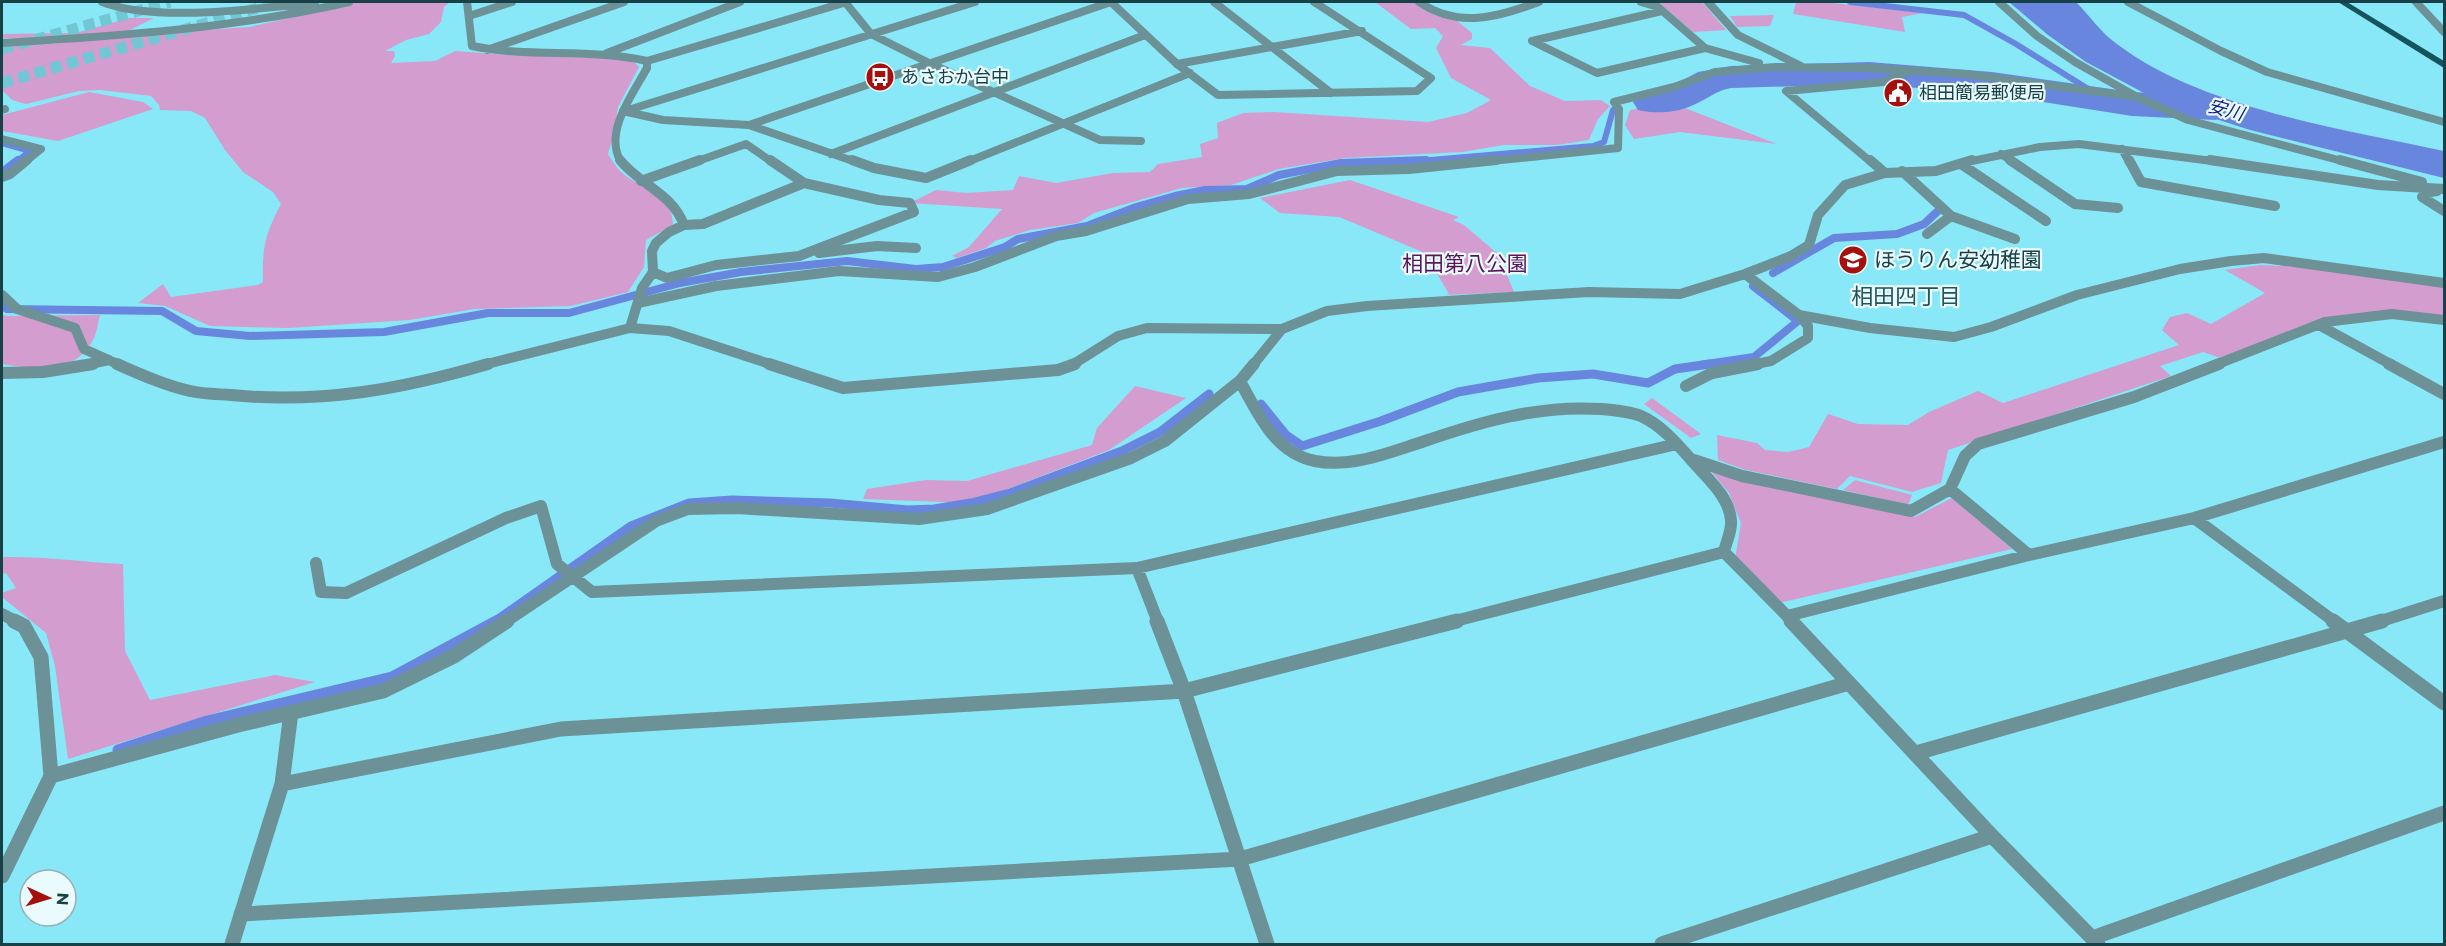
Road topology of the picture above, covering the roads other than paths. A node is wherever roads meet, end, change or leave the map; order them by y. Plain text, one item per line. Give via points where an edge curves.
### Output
1 (102, 2) edge
2 (328, 2) edge
3 (349, 2) edge
4 (467, 2) edge
5 (512, 2) edge
6 (624, 2) edge
7 (740, 2) edge
8 (845, 2) edge
9 (975, 2) edge
10 (1111, 2) edge
11 (1214, 2) edge
12 (1314, 2) edge
13 (1419, 2) edge
14 (1539, 2) edge
15 (1641, 2) edge
16 (1708, 2) edge
17 (1998, 2) edge
18 (2128, 2) edge
19 (2342, 2) edge
20 (2416, 2) edge
21 (188, 6) dead end
22 (195, 10) junction
23 (1662, 11) junction
24 (469, 16) junction
25 (1362, 31) junction
26 (2445, 32) edge
27 (870, 34) junction
28 (1145, 35) junction
29 (2, 43) edge
30 (1274, 47) junction
31 (1704, 48) junction
32 (487, 50) junction
33 (605, 54) junction
34 (647, 61) junction
35 (929, 63) junction
36 (1177, 64) junction
37 (2445, 65) edge
38 (1775, 67) junction
39 (1804, 68) junction
40 (1908, 72) junction
41 (1190, 73) junction
42 (993, 92) junction
43 (1331, 93) junction
44 (2137, 97) junction
45 (623, 111) junction
46 (2445, 122) edge
47 (1065, 124) junction
48 (749, 125) junction
49 (2, 139) edge
50 (1141, 141) dead end
51 (2122, 149) junction
52 (831, 154) junction
53 (2001, 154) junction
54 (1961, 164) junction
55 (1902, 171) junction
56 (1885, 173) junction
57 (2, 177) edge
58 (640, 181) junction
59 (804, 183) junction
60 (2445, 189) edge
61 (2275, 206) dead end
62 (2118, 208) dead end
63 (2445, 212) edge
64 (1951, 216) junction
65 (2046, 221) dead end
66 (684, 225) junction
67 (1927, 234) dead end
68 (2015, 239) dead end
69 (916, 248) dead end
70 (800, 256) junction
71 (653, 272) junction
72 (1745, 274) junction
73 (2445, 283) edge
74 (2, 295) edge
75 (638, 303) junction
76 (1799, 315) junction
77 (2445, 320) edge
78 (2319, 325) junction
79 (630, 328) junction
80 (1282, 329) junction
81 (109, 360) junction
82 (2, 373) edge
83 (1240, 381) junction
84 (1686, 386) dead end
85 (2445, 394) edge
86 (2445, 442) edge
87 (1677, 444) junction
88 (1690, 458) junction
89 (1950, 489) junction
90 (2193, 518) junction
91 (1724, 552) junction
92 (2029, 555) junction
93 (316, 563) dead end
94 (1137, 568) junction
95 (572, 578) junction
96 (2445, 601) edge
97 (2, 614) edge
98 (1787, 616) junction
99 (2347, 632) junction
100 (1849, 684) junction
101 (1184, 691) junction
102 (2445, 704) edge
103 (291, 712) junction
104 (1916, 753) junction
105 (51, 776) junction
106 (282, 784) junction
107 (2445, 813) edge
108 (1992, 836) junction
109 (1240, 859) junction
110 (2, 876) edge
111 (241, 914) junction
112 (2095, 941) edge
113 (232, 945) edge
114 (1267, 945) edge
115 (1662, 945) edge

1 - 22 street via 149,10
2 - 22 street
3 - 29 street via 224,27
4 - 24 street
5 - 24 street
6 - 32 street
7 - 33 street
8 - 27 street
8 - 34 street
9 - 27 street
10 - 28 street
10 - 35 street
11 - 30 street
12 - 25 street
13 - 14 street via 1444,16 1473,18 1496,16
15 - 23 street
16 - 39 street via 1738,35
17 - 44 street via 2075,62
18 - 46 street via 2267,72
19 - 37 main road
20 - 26 street
21 - 22 street
23 - 31 street
23 - 31 street via 1532,41 1597,73
24 - 32 street via 472,46
25 - 30 street
25 - 43 street via 1431,78 1417,91
27 - 35 street
27 - 45 street
28 - 36 street
28 - 42 street
30 - 36 street
30 - 43 street
31 - 38 street
32 - 33 street
33 - 34 street
34 - 45 street via 647,68
35 - 42 street
35 - 48 street
36 - 41 street
38 - 39 street
38 - 75 street via 1722,71 1614,102 1619,109 1618,148 1409,169 1337,171 1249,194 1188,199 1047,239 938,277 839,271 716,286
39 - 40 street
40 - 44 street via 1976,76
40 - 56 street via 1884,82 1786,91
41 - 43 street via 1218,95
41 - 47 street
42 - 47 street
42 - 52 street
44 - 60 street via 2188,120
45 - 48 street via 663,120
45 - 58 street via 614,152 621,165
47 - 50 street via 1100,140
47 - 52 street via 926,178 874,168
48 - 52 street
49 - 57 street via 41,149
51 - 53 street via 2058,145
51 - 60 street via 2378,185
51 - 61 street via 2141,182
53 - 54 street
53 - 62 street via 2075,204
54 - 55 street via 1936,171
54 - 65 street
55 - 56 street
55 - 64 street
56 - 72 street via 1845,185 1818,215 1809,245
58 - 59 street via 746,144
58 - 66 street via 667,195 678,208
59 - 66 street via 703,224
59 - 70 street via 910,203 914,212
60 - 63 street via 2422,196
64 - 67 street
64 - 68 street
66 - 71 street via 656,243 652,251
69 - 70 street via 877,246
70 - 71 street via 716,265 667,278
71 - 75 street
72 - 76 street
72 - 80 street via 1680,294 1589,292 1367,306 1327,311
73 - 76 street via 2264,258 2180,269 2077,295 1954,337
74 - 81 street via 17,309 75,328 84,349
75 - 79 street
76 - 84 street via 1808,326 1808,338 1771,361 1713,373
77 - 78 street via 2392,314
78 - 85 street
78 - 89 street via 2134,397 1978,444 1965,456
79 - 80 street via 669,331 843,388 1058,370 1075,364 1118,336 1147,328
79 - 81 street via 428,382 367,393 288,398 191,391
80 - 83 street
81 - 82 street via 64,371
83 - 87 street via 1268,430 1282,444 1302,457 1339,464 1382,455 1514,413 1566,407 1640,416
83 - 95 street via 1165,441 1131,458 987,509 919,519 737,508 688,509 656,521
86 - 90 street
87 - 88 street
87 - 94 street
88 - 89 street via 1742,476 1911,511
88 - 91 street via 1720,492 1731,521
89 - 92 street
90 - 92 street
90 - 99 street
91 - 98 street
91 - 101 street
92 - 98 street
93 - 95 street via 321,592 346,593 506,518 541,506 557,564
94 - 95 street via 592,592
94 - 101 street
95 - 103 street via 454,656 384,691
96 - 99 street
97 - 105 street via 24,626 40,657
98 - 100 street
99 - 102 street
99 - 104 street
100 - 104 street
100 - 109 street
101 - 106 street via 561,729
101 - 109 street
103 - 105 street
103 - 106 street
104 - 108 street
105 - 110 street
106 - 111 street
107 - 112 street
108 - 112 street
108 - 115 street
109 - 111 street
109 - 114 street
111 - 113 street

